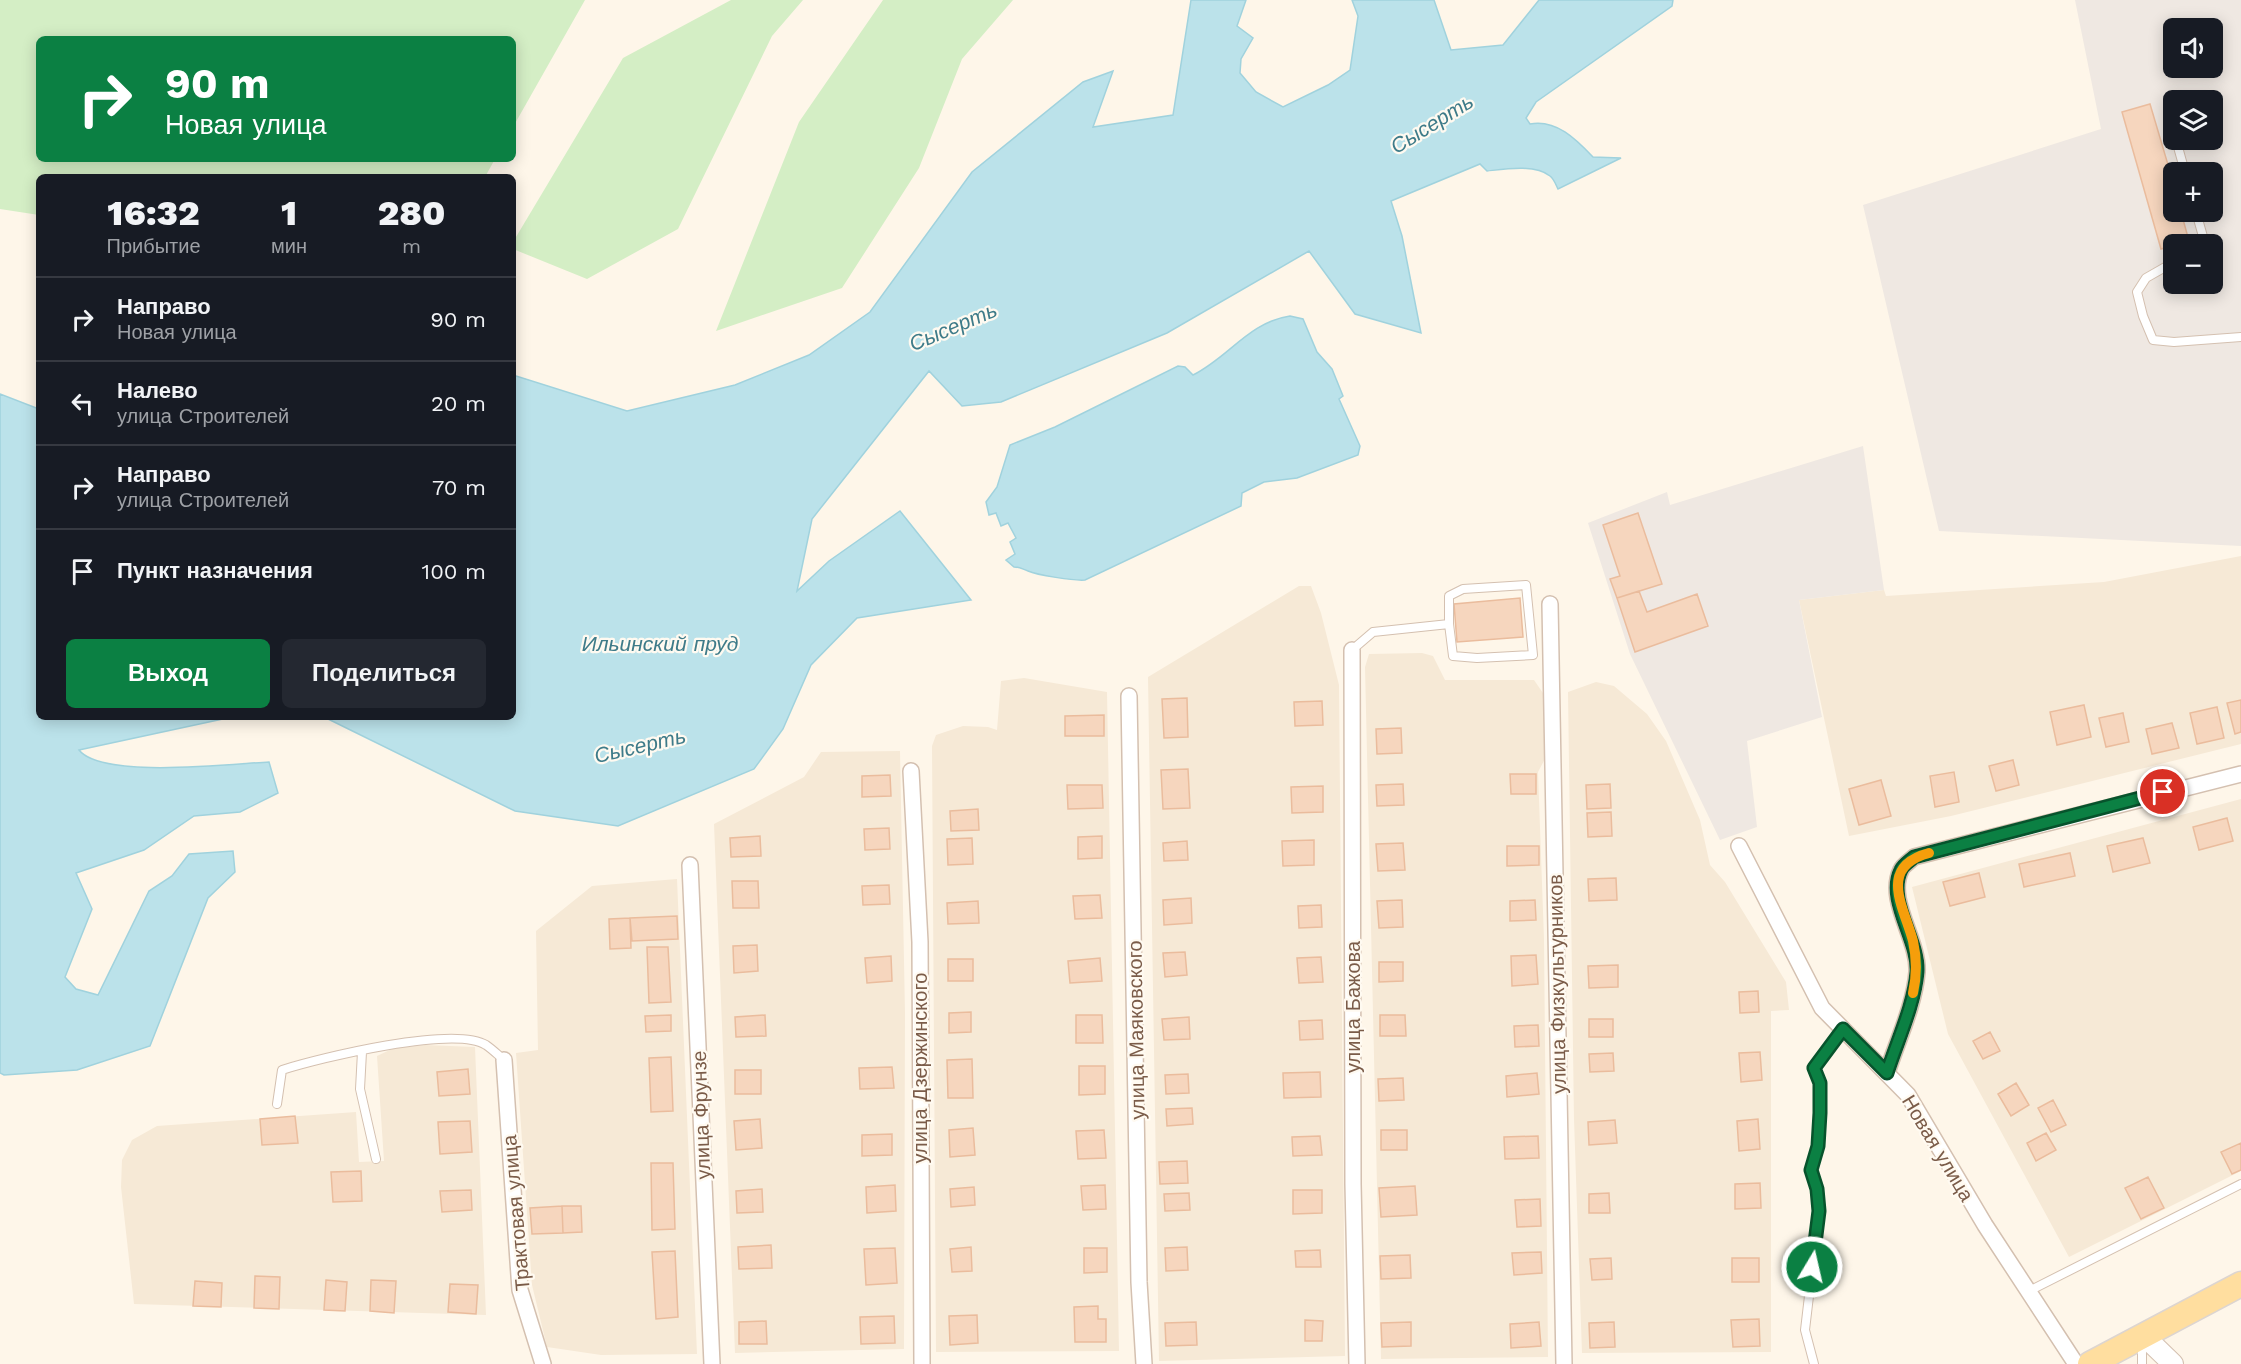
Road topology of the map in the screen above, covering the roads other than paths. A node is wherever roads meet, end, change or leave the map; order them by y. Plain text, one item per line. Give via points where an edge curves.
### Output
1 (2163, 268) edge
2 (2241, 337) edge
3 (1550, 604) dead end
4 (1449, 624) junction
5 (1352, 650) joint
6 (1129, 696) dead end
7 (911, 771) dead end
8 (2241, 774) edge
9 (1739, 846) dead end
10 (690, 866) dead end
11 (1843, 1029) junction
12 (362, 1052) junction
13 (504, 1060) joint
14 (1887, 1073) junction
15 (277, 1104) dead end
16 (376, 1159) dead end
17 (2241, 1184) edge
18 (2241, 1284) edge
19 (2029, 1291) junction
20 (2143, 1335) junction
21 (543, 1364) edge
22 (712, 1364) edge
23 (922, 1364) edge
24 (1144, 1364) edge
25 (1357, 1364) edge
26 (1564, 1364) edge
27 (1814, 1364) edge
28 (2076, 1364) edge
29 (2090, 1364) edge
30 (2142, 1364) edge
31 (2173, 1364) edge

1 - 2 lane via 2146,278 2137,292 2153,340
3 - 26 street, улица Физкультурников
4 - 4 lane via 1449,596 1462,589 1526,585 1533,655 1453,656
4 - 5 lane via 1373,632
5 - 25 street, улица Бажова
6 - 24 street, улица Маяковского via 1139,1282
7 - 23 street, улица Дзержинского via 920,942
8 - 14 street via 1914,857 1901,869 1898,884 1900,907 1913,941 1917,970 1914,992
9 - 11 street, Новая улица via 1822,1008
10 - 22 street, улица Фрунзе
11 - 14 street, Новая улица
11 - 27 lane via 1814,1068 1820,1083 1820,1113 1818,1146 1811,1170 1819,1211 1804,1330
12 - 13 lane via 403,1041 456,1039 485,1044
12 - 15 lane via 282,1070
12 - 16 lane via 360,1089
13 - 21 street, Трактовая улица via 520,1290
14 - 19 street, Новая улица via 1908,1095
17 - 19 lane
18 - 20 main road
19 - 28 street, Новая улица
20 - 29 main road
20 - 30 lane
20 - 31 street

